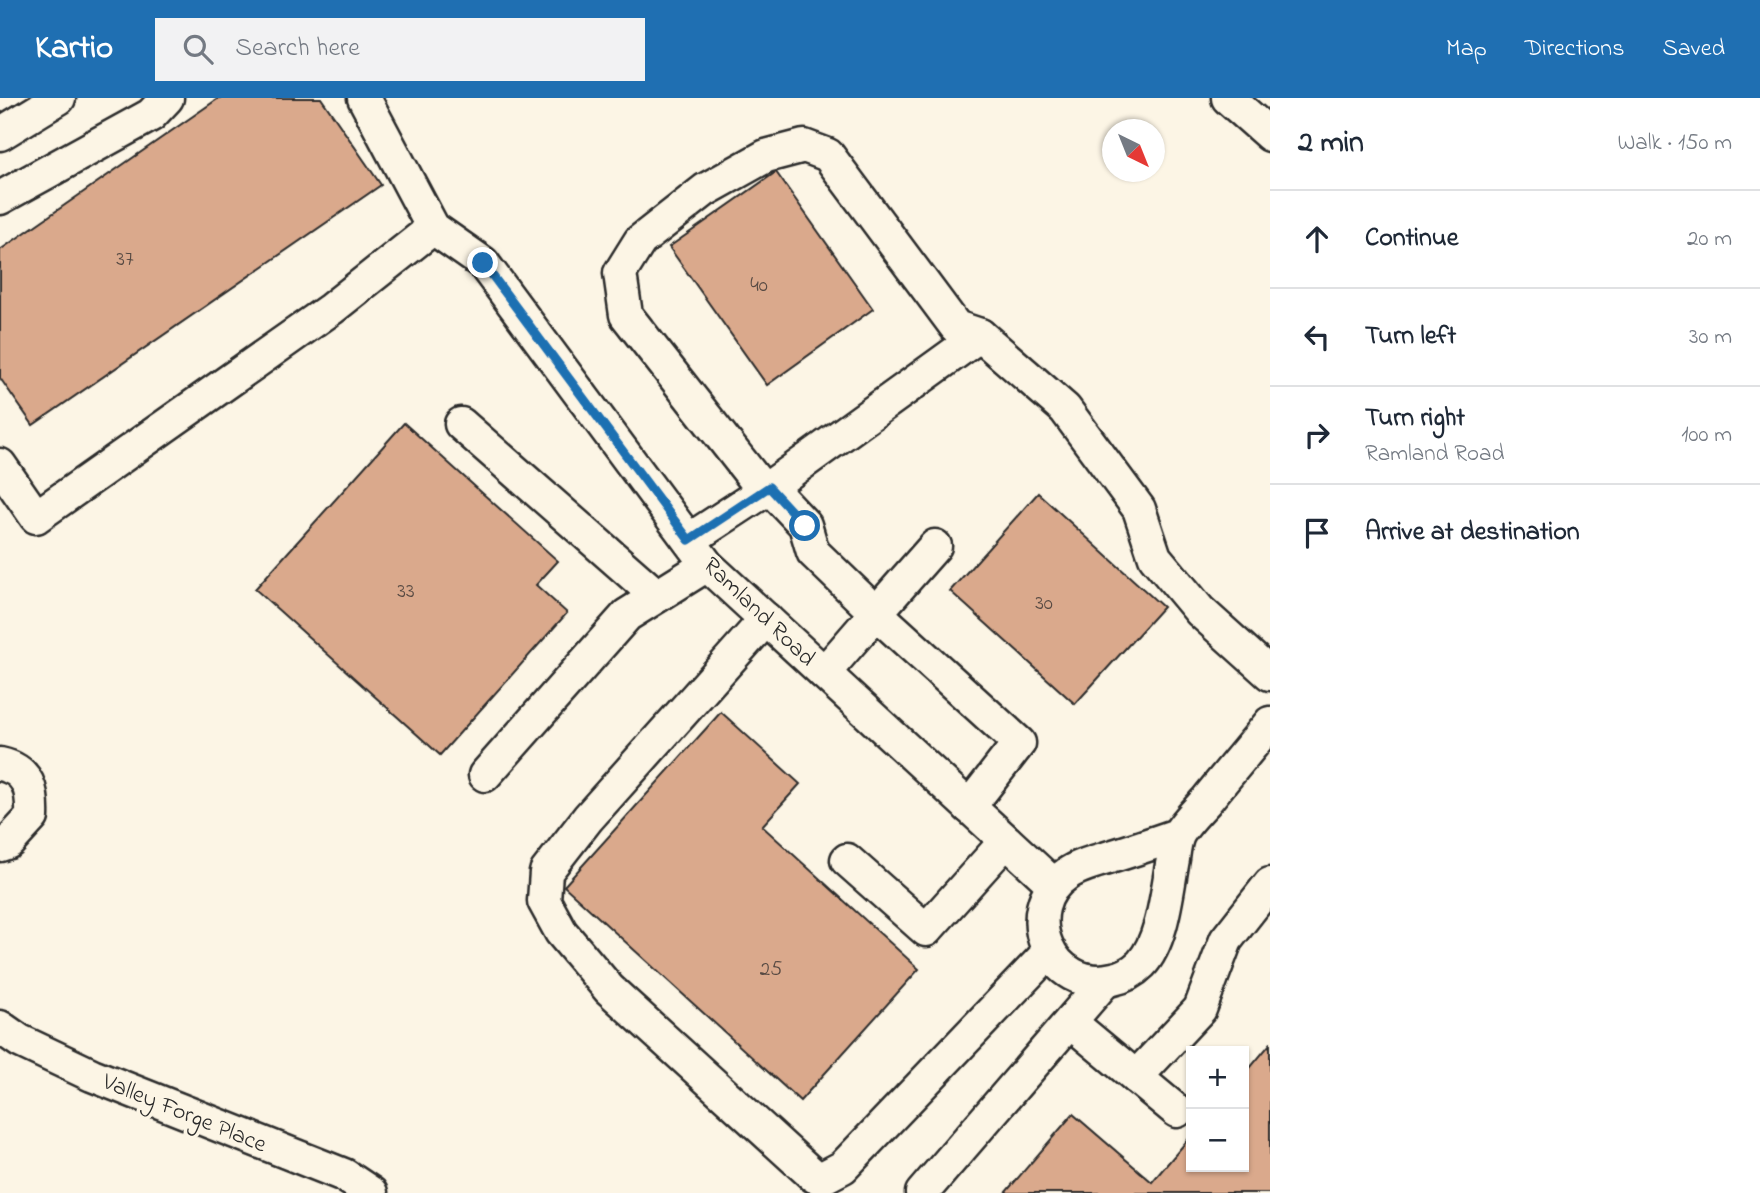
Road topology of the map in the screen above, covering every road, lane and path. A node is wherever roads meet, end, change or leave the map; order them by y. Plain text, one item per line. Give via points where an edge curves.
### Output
1 (59, 98) edge
2 (167, 98) edge
3 (364, 98) edge
4 (1228, 98) edge
5 (0, 134) edge
6 (1270, 135) edge
7 (0, 198) edge
8 (433, 228) junction
9 (979, 335) junction
10 (461, 424) dead end
11 (0, 465) edge
12 (766, 489) junction
13 (935, 546) dead end
14 (698, 553) junction
15 (657, 596) junction
16 (876, 613) junction
17 (766, 619) junction
18 (824, 673) junction
19 (1270, 674) edge
20 (1266, 735) edge
21 (0, 764) edge
22 (485, 775) dead end
23 (969, 807) junction
24 (1177, 835) junction
25 (1006, 841) junction
26 (0, 845) edge
27 (847, 860) dead end
28 (1270, 884) edge
29 (1054, 885) junction
30 (1049, 952) junction
31 (1105, 981) junction
32 (1070, 1022) junction
33 (0, 1027) edge
34 (1136, 1077) junction
35 (1177, 1111) dead end
36 (371, 1193) edge
37 (922, 1193) edge

1 - 5 street
2 - 7 street via 151,115
3 - 8 street, Ramland Road
4 - 6 street
8 - 11 street via 331,309 36,517
8 - 14 street, Ramland Road via 483,263
9 - 12 street
9 - 12 street via 956,327 828,155 804,146 766,156 705,190 640,241 626,262 620,273 626,314
9 - 19 street via 1065,409 1139,509 1155,557 1200,611
10 - 15 street
12 - 14 street
12 - 16 street via 805,526 813,552
13 - 16 street
14 - 15 street
14 - 17 street, Ramland Road
15 - 22 street via 627,615
16 - 18 street
16 - 23 street via 1019,743
17 - 18 street, Ramland Road
17 - 30 street via 588,818 546,872 544,901 561,932 609,989 814,1176 824,1177 843,1167
18 - 23 street, Ramland Road
20 - 24 street
21 - 26 street via 15,767 31,789 33,804 32,817 9,842
23 - 25 street, Ramland Road
24 - 29 street via 1085,866
24 - 31 street via 1152,949 1124,976
25 - 27 street via 926,930
25 - 29 street, Ramland Road
28 - 34 street via 1226,940 1200,1009
29 - 30 street via 1044,902 1041,922
30 - 31 street via 1067,972 1085,980
31 - 32 street
32 - 34 street
32 - 37 street
33 - 36 street, Valley Forge Place via 92,1075 344,1175
34 - 35 street

